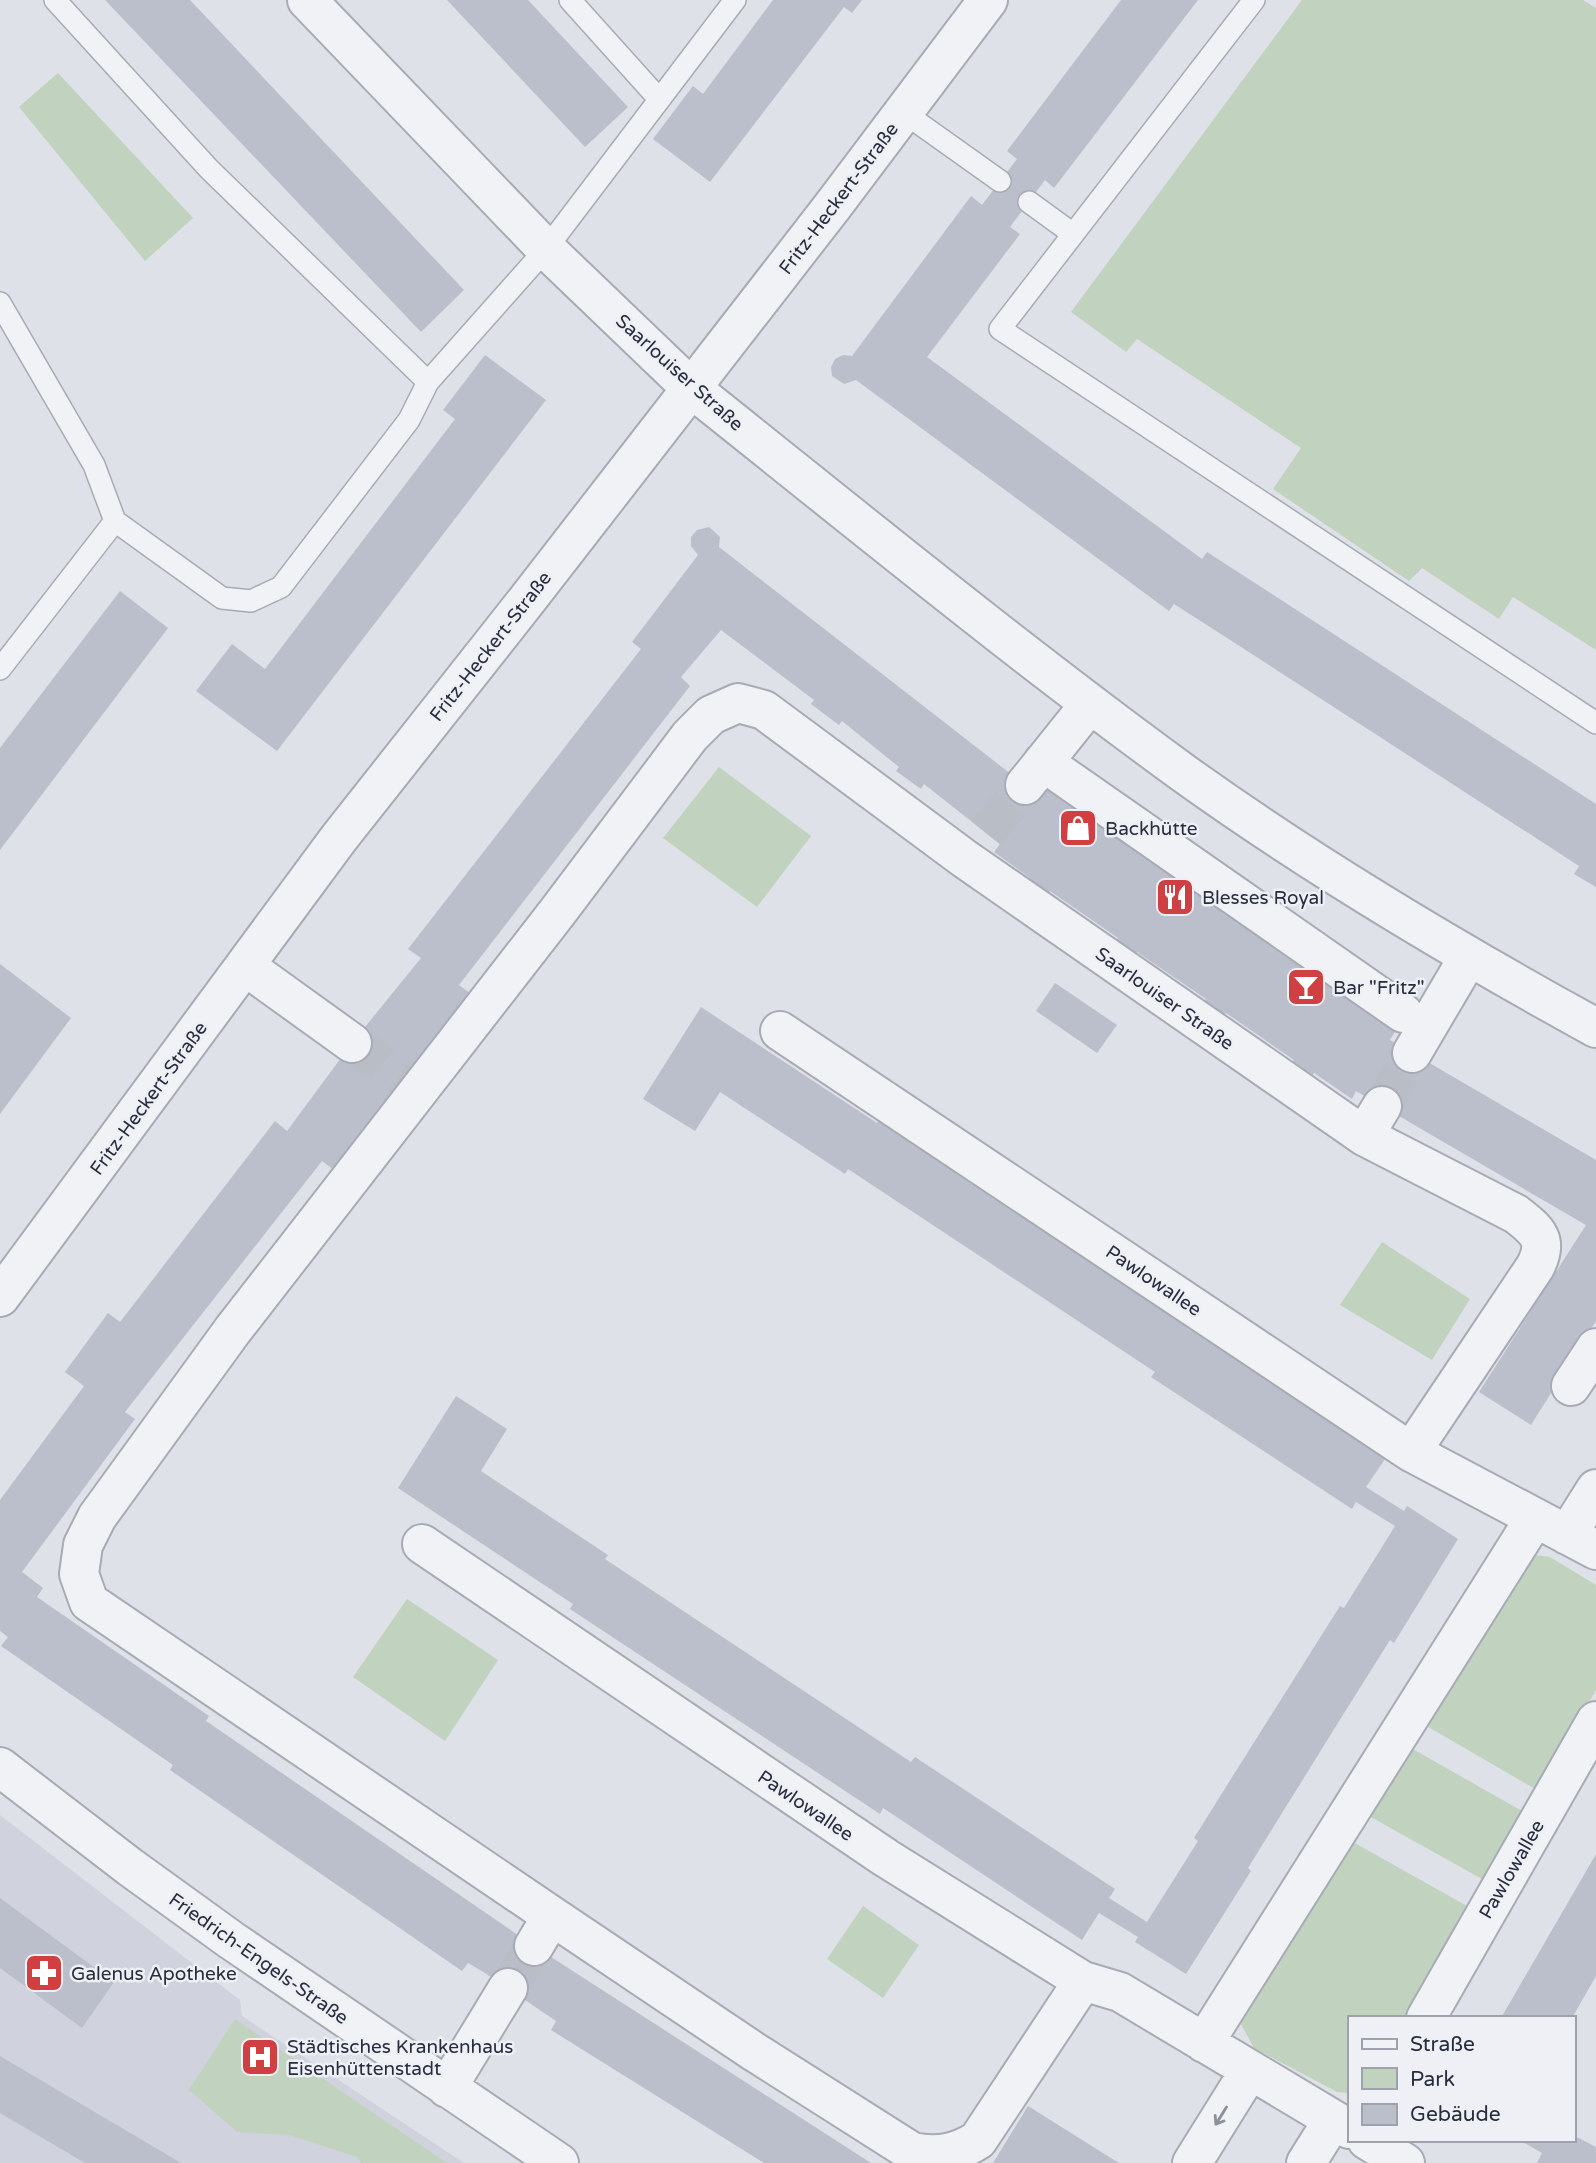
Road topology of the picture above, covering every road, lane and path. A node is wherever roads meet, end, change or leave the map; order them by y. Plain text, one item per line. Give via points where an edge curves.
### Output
1 (55, 0) edge
2 (307, 0) edge
3 (570, 0) edge
4 (735, 0) edge
5 (988, 0) edge
6 (1254, 0) edge
7 (659, 99) junction
8 (903, 112) junction
9 (1000, 181) dead end
10 (1029, 202) dead end
11 (1073, 234) junction
12 (546, 249) junction
13 (0, 303) edge
14 (428, 382) junction
15 (691, 388) junction
16 (115, 521) junction
17 (0, 669) edge
18 (1090, 704) junction
19 (1596, 723) edge
20 (1468, 958) junction
21 (245, 967) junction
22 (1403, 1013) dead end
23 (1596, 1028) edge
24 (780, 1031) dead end
25 (352, 1043) tunnel mouth
26 (1412, 1053) tunnel mouth
27 (0, 1297) edge
28 (1596, 1348) edge
29 (1571, 1386) dead end
30 (1411, 1452) junction
31 (1596, 1489) edge
32 (1566, 1534) edge
33 (422, 1544) dead end
34 (1596, 1721) edge
35 (0, 1767) edge
36 (1083, 1981) junction
37 (508, 1988) tunnel mouth
38 (1427, 2016) edge
39 (1204, 2043) junction
40 (1250, 2070) junction
41 (447, 2088) junction
42 (1341, 2124) edge
43 (1370, 2142) edge
44 (559, 2163) edge
45 (1192, 2163) edge
46 (1306, 2163) edge
47 (1405, 2163) edge

1 - 14 lane via 209,169
2 - 12 street, Saarlouiser Straße
3 - 7 lane
4 - 7 lane
5 - 8 street, Fritz-Heckert-Straße
6 - 11 lane
7 - 12 lane
8 - 9 lane
8 - 15 street, Fritz-Heckert-Straße
10 - 11 lane
11 - 19 lane via 1000,329
12 - 14 lane
12 - 15 street, Saarlouiser Straße
13 - 16 lane via 94,465
14 - 16 lane via 409,420 281,587 251,601 222,598
15 - 18 street, Saarlouiser Straße
15 - 21 street, Fritz-Heckert-Straße via 347,828
16 - 17 lane
18 - 20 street, Saarlouiser Straße via 1279,838
18 - 22 street via 1034,773
20 - 23 street, Saarlouiser Straße
20 - 26 street
21 - 25 street
21 - 27 street, Fritz-Heckert-Straße
24 - 30 street, Pawlowallee
28 - 29 street
30 - 32 street, Pawlowallee
30 - 36 street, Saarlouiser Straße via 1535,1267 1542,1252 1541,1238 1531,1225 976,846 764,710 738,703 711,715 690,736 559,910 412,1086 97,1517 83,1545 79,1574 89,1602 114,1621 543,1931 753,2051 912,2152 929,2156 962,2150 978,2140
31 - 32 street
32 - 39 street
33 - 36 street, Pawlowallee via 886,1858
34 - 38 street, Pawlowallee
35 - 41 street, Friedrich-Engels-Straße via 219,1932
36 - 39 street, Pawlowallee via 1120,1992
37 - 41 street
39 - 40 street, Pawlowallee
40 - 42 street, Pawlowallee
40 -> 45 street
41 - 44 street, Friedrich-Engels-Straße
42 - 46 street, Pawlowallee
43 - 47 street

